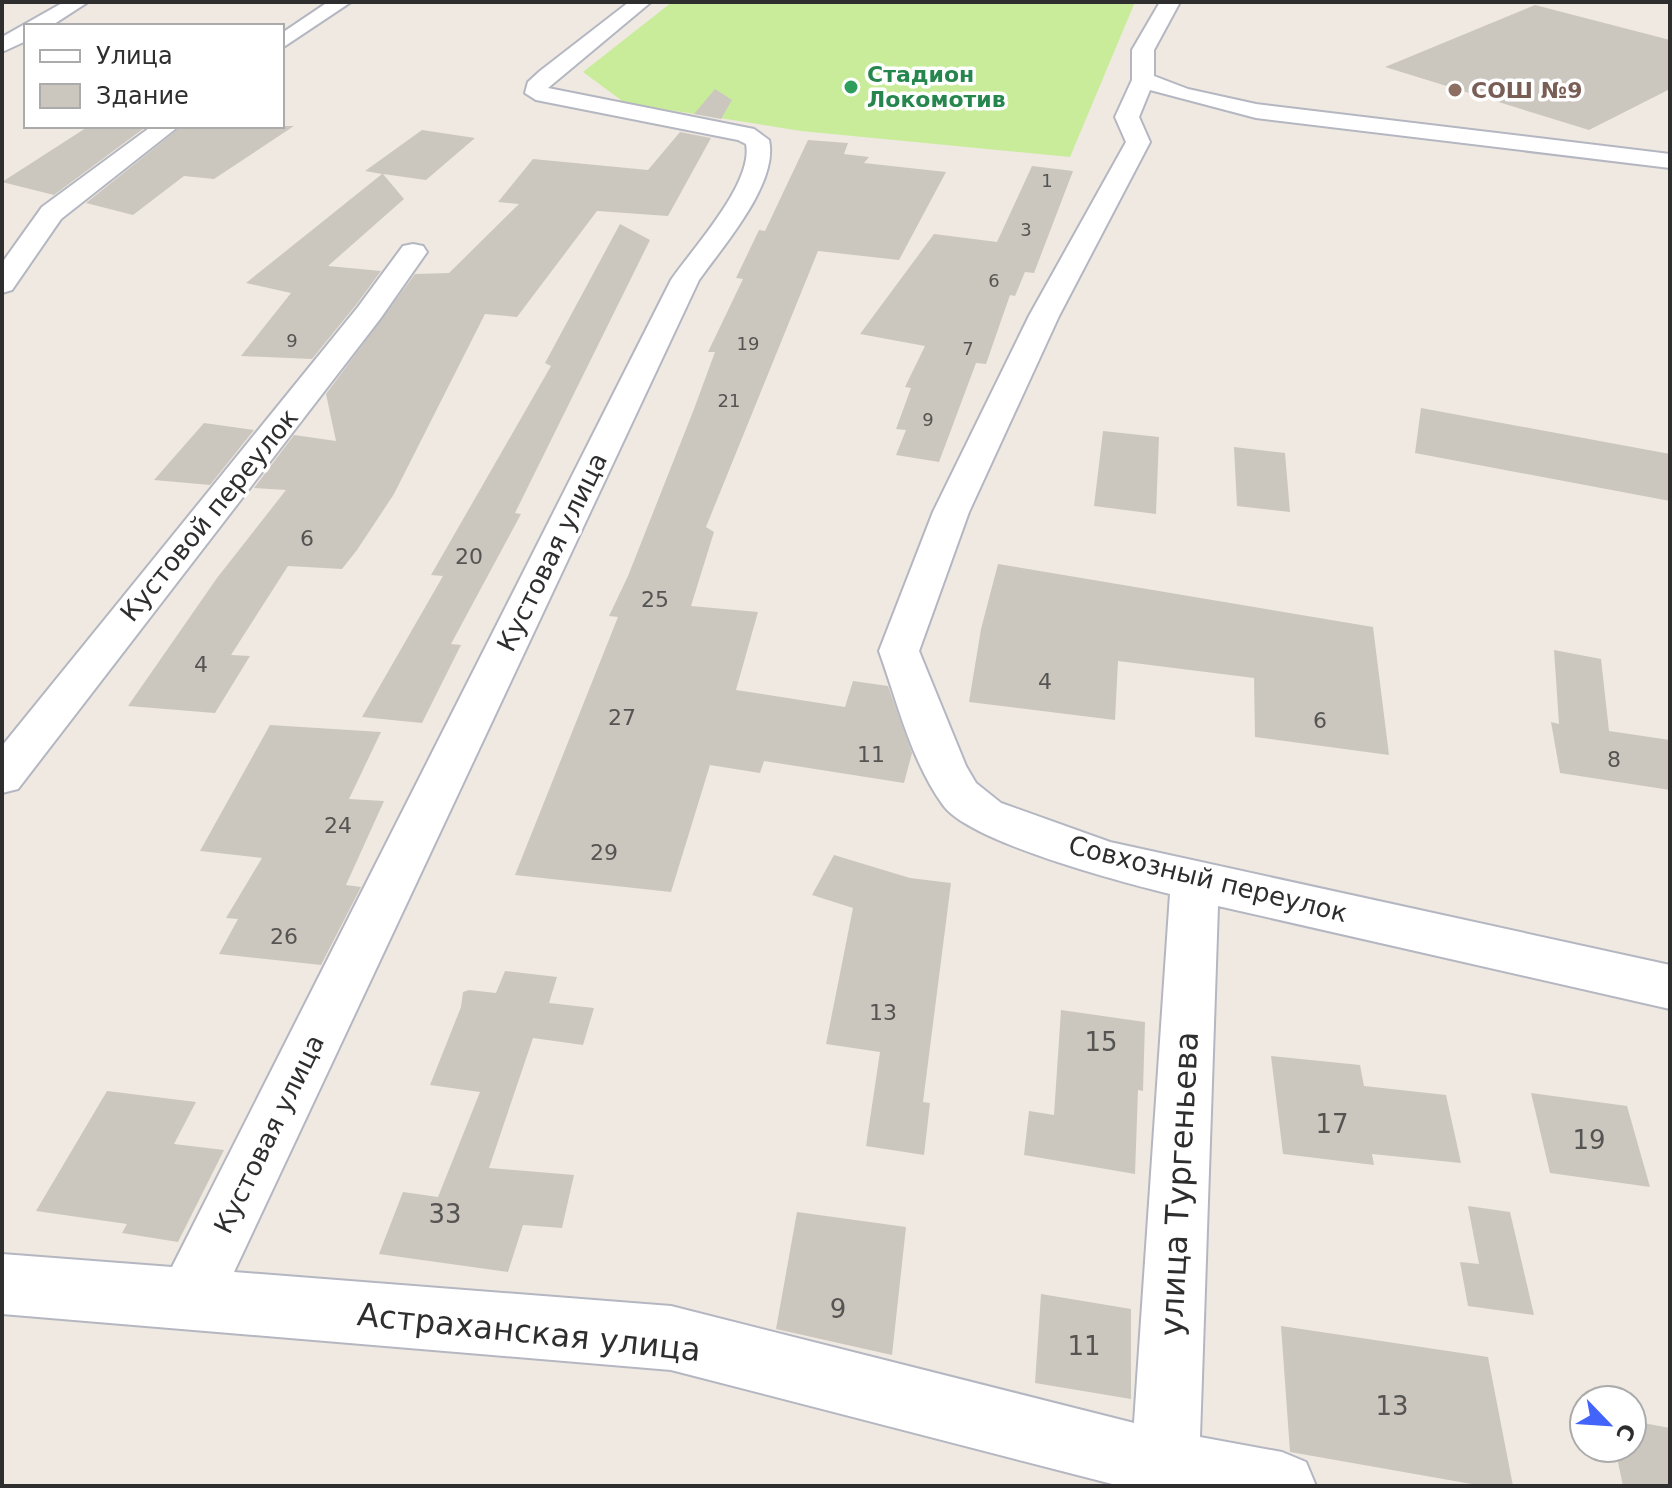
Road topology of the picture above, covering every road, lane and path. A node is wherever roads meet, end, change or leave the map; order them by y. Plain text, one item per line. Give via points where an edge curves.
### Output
1 (78, 2) edge
2 (341, 2) edge
3 (641, 2) edge
4 (1170, 2) edge
5 (40, 24) edge
6 (24, 33) edge
7 (284, 41) edge
8 (2, 46) edge
9 (1143, 80) junction
10 (164, 128) edge
11 (1670, 161) edge
12 (413, 252) dead end
13 (2, 284) edge
14 (19, 731) edge
15 (2, 777) edge
16 (1195, 882) junction
17 (1670, 987) edge
18 (2, 1284) edge
19 (188, 1301) junction
20 (1166, 1475) edge
21 (1282, 1486) edge

1 - 5 street
2 - 7 street
3 - 19 street, Кустовая улица via 548,76 536,93 745,134 757,140 761,156 745,194 685,280
4 - 9 street via 1143,50
6 - 8 street
9 - 11 street via 1256,111
9 - 16 street, Совхозный переулок via 1127,117 1138,142 1044,316 951,512 899,651 944,766 960,795 985,815 1104,859
10 - 13 street via 51,213
12 - 14 street, Кустовой переулок via 369,313
14 - 15 street, Кустовой переулок
16 - 17 street, Совхозный переулок
16 - 20 street, улица Тургеньева
18 - 19 street, Астраханская улица
19 - 20 street, Астраханская улица via 671,1338
20 - 21 street, Астраханская улица

